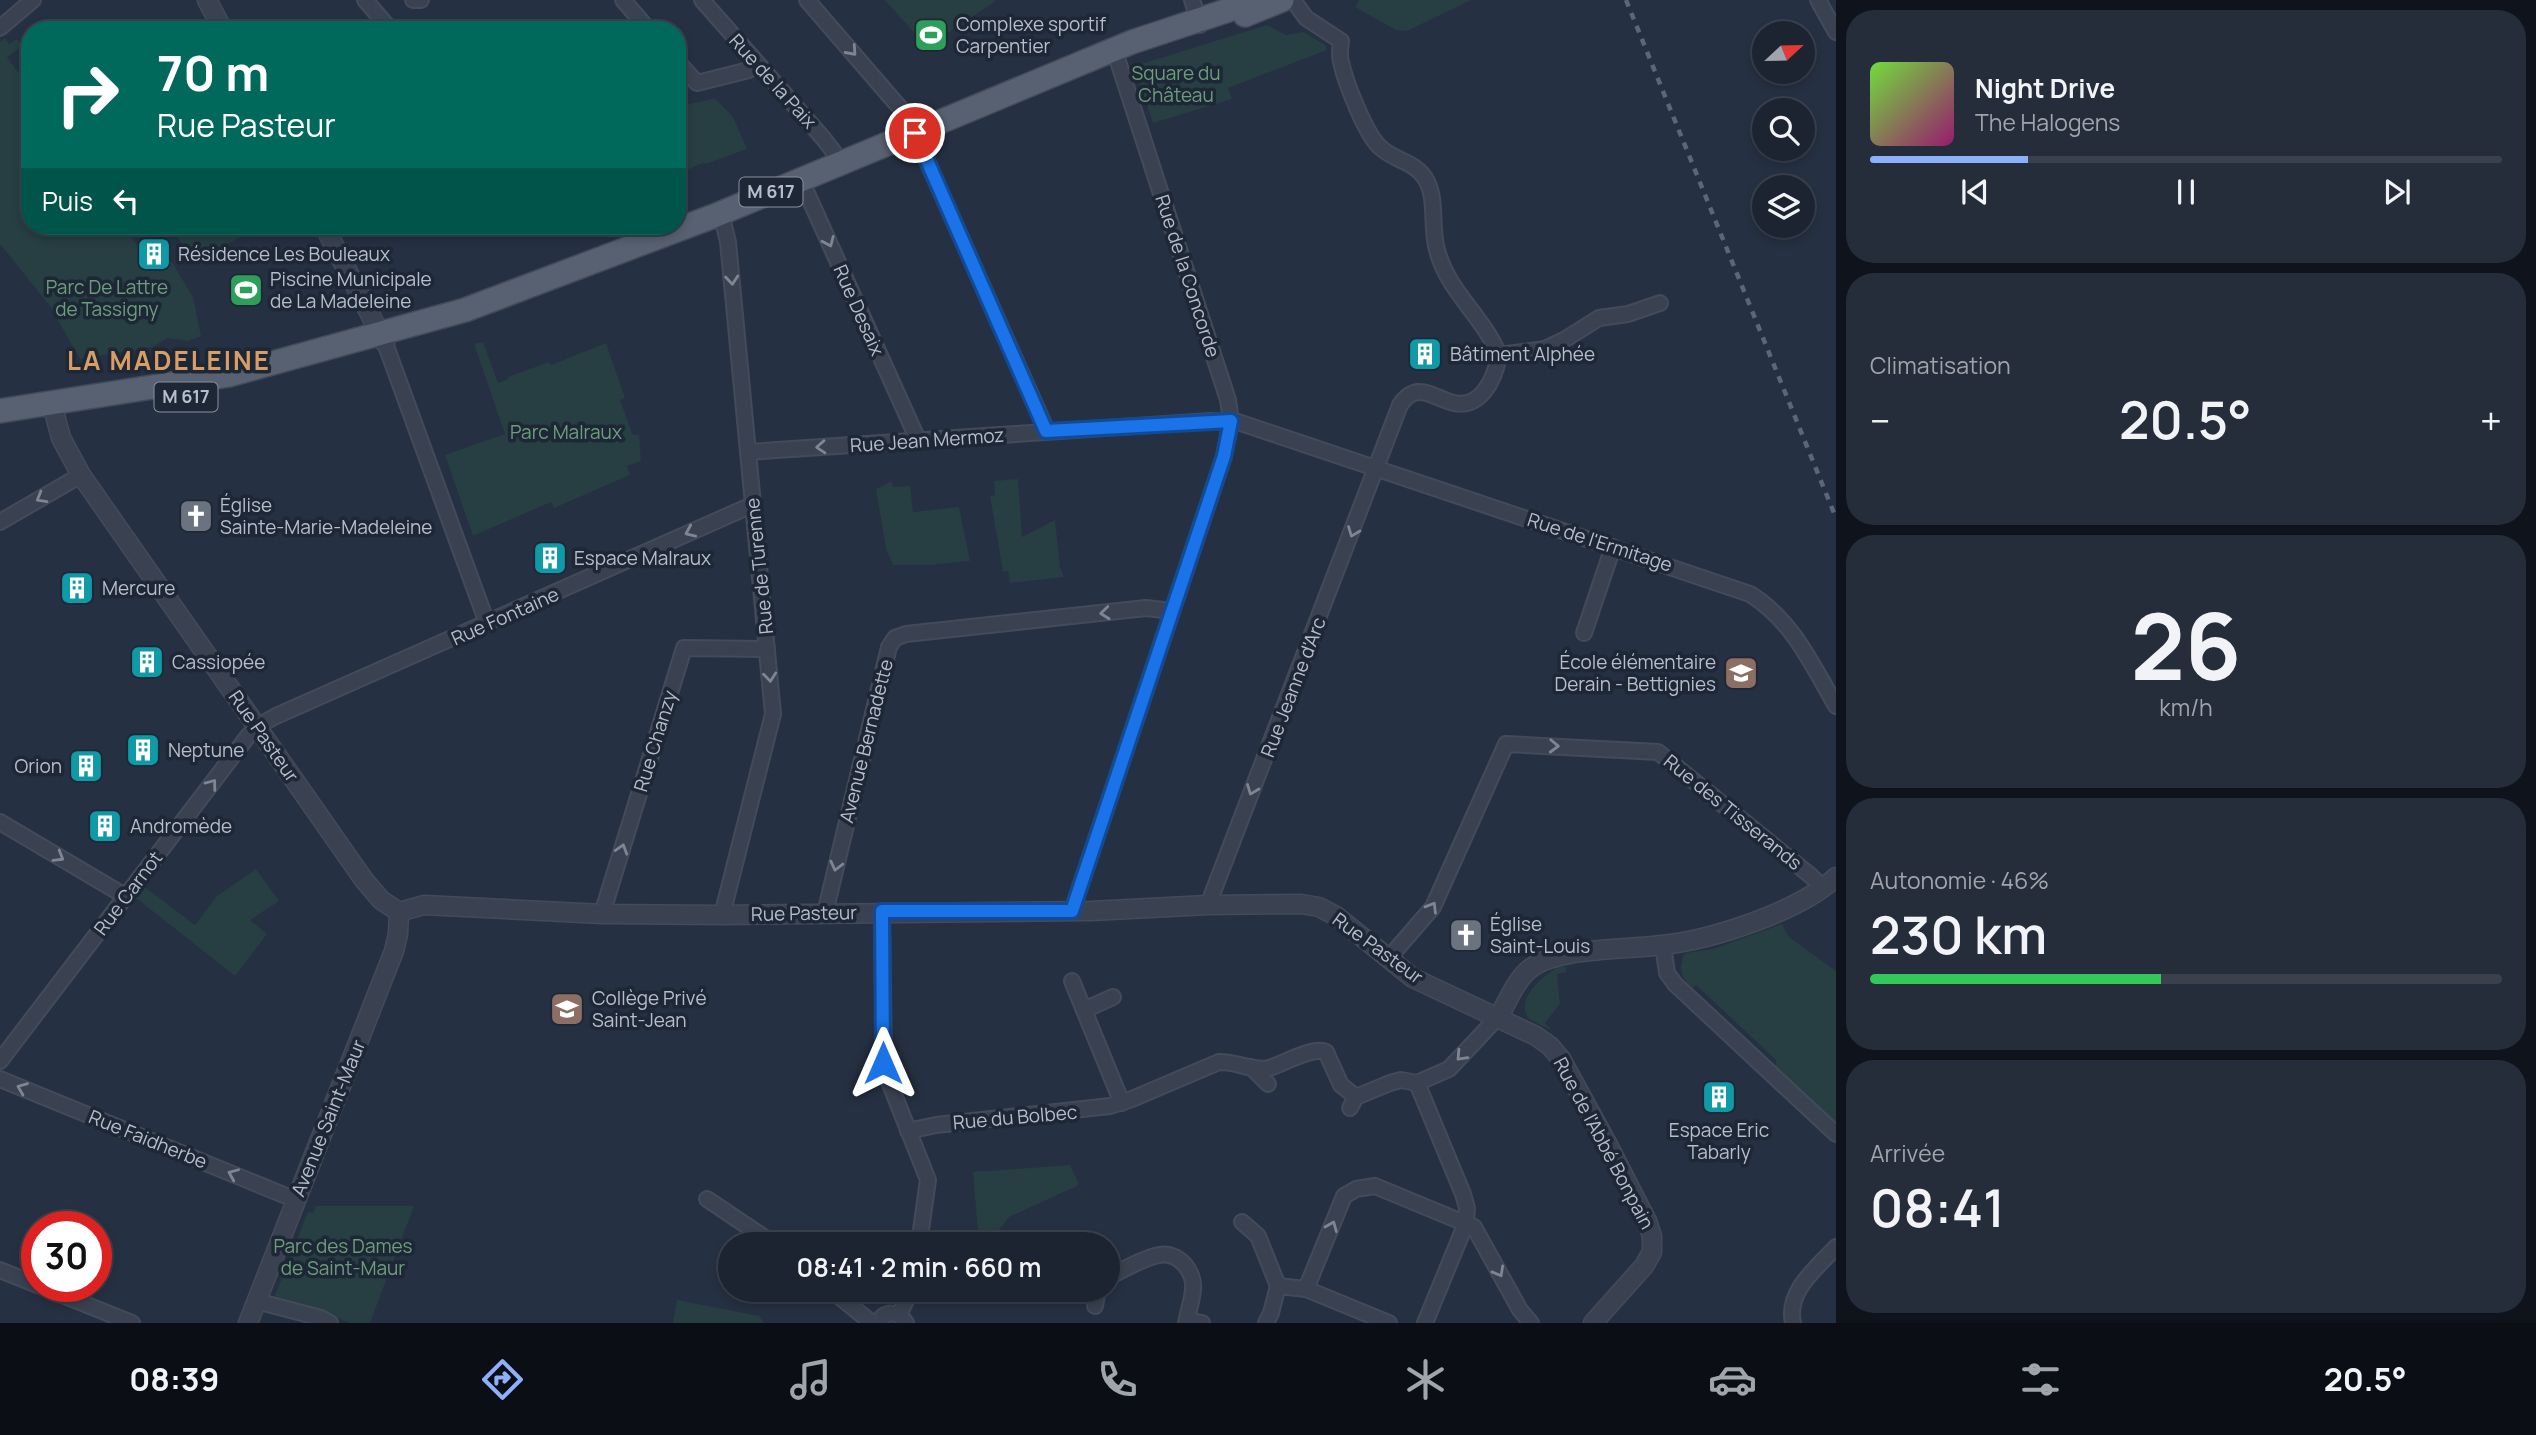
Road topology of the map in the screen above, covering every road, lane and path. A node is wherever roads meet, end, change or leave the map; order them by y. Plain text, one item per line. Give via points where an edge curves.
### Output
1 (33, 0) edge
2 (207, 0) edge
3 (365, 0) edge
4 (413, 0) edge
5 (421, 0) edge
6 (623, 0) edge
7 (702, 0) edge
8 (807, 0) edge
9 (1259, 0) edge
10 (1282, 0) edge
11 (1293, 0) edge
12 (1818, 0) edge
13 (1198, 17) edge
14 (218, 21) edge
15 (383, 21) edge
16 (641, 21) edge
17 (0, 28) edge
18 (1836, 32) edge
19 (1116, 52) junction
20 (756, 63) junction
21 (686, 71) edge
22 (915, 133) junction
23 (838, 164) junction
24 (801, 180) junction
25 (720, 213) junction
26 (686, 226) edge
27 (329, 235) edge
28 (662, 235) edge
29 (1660, 303) dead end
30 (382, 338) junction
31 (1499, 355) junction
32 (53, 409) junction
33 (0, 411) edge
34 (1231, 421) junction
35 (0, 422) edge
36 (1046, 431) junction
37 (918, 440) junction
38 (748, 452) junction
39 (1377, 468) junction
40 (81, 475) junction
41 (752, 505) junction
42 (0, 522) edge
43 (1613, 547) junction
44 (1172, 611) junction
45 (488, 623) junction
46 (1584, 632) dead end
47 (767, 649) junction
48 (1836, 706) edge
49 (258, 726) junction
50 (0, 822) edge
51 (1830, 882) edge
52 (125, 896) junction
53 (1208, 905) junction
54 (882, 911) junction
55 (1072, 911) junction
56 (399, 912) junction
57 (825, 913) junction
58 (602, 914) junction
59 (722, 915) junction
60 (1663, 946) junction
61 (1388, 959) junction
62 (1072, 981) dead end
63 (1113, 997) dead end
64 (1084, 1010) junction
65 (1498, 1017) junction
66 (0, 1061) edge
67 (1251, 1067) junction
68 (0, 1080) edge
69 (1417, 1083) junction
70 (1268, 1084) dead end
71 (1122, 1103) junction
72 (908, 1131) junction
73 (1836, 1134) edge
74 (707, 1199) dead end
75 (296, 1200) junction
76 (1242, 1222) dead end
77 (1466, 1223) junction
78 (756, 1232) edge
79 (921, 1232) edge
80 (1836, 1247) edge
81 (0, 1270) edge
82 (1120, 1272) edge
83 (21, 1279) edge
84 (1278, 1286) junction
85 (1307, 1289) junction
86 (256, 1301) junction
87 (79, 1302) edge
88 (846, 1302) edge
89 (908, 1302) edge
90 (1096, 1302) edge
91 (1095, 1306) dead end
92 (903, 1319) edge
93 (1192, 1322) edge
94 (132, 1323) edge
95 (248, 1323) edge
96 (330, 1323) edge
97 (872, 1323) edge
98 (878, 1323) edge
99 (1266, 1323) edge
100 (1389, 1323) edge
101 (1424, 1323) edge
102 (1531, 1323) edge
103 (1593, 1323) edge
104 (1793, 1323) edge

1 - 17 street
2 - 14 street
3 - 15 street
4 - 5 street
6 - 16 street
7 - 20 street, Rue de la Paix
8 -> 22 street via 900,106
9 - 13 main road, M 617
10 - 13 main road, M 617
11 - 31 street via 1306,19 1341,41 1341,64 1375,143 1424,177 1432,199 1434,241 1444,271
12 - 18 street
13 - 19 main road, M 617
19 - 22 main road, M 617
19 - 34 street, Rue de la Concorde
20 - 21 street via 749,70 697,83
20 - 23 street, Rue de la Paix via 828,143
22 - 23 main road, M 617
22 - 36 street
23 - 24 main road, M 617
24 - 25 main road, M 617
24 -> 37 street, Rue Desaix
25 - 26 main road, M 617
25 -> 38 street, Rue de Turenne via 728,238
27 - 30 street
28 - 30 main road, M 617
29 - 31 street via 1600,318 1545,349
30 - 32 main road, M 617 via 229,375
30 - 45 street
31 - 39 street, Rue Jeanne d'Arc via 1491,383 1475,400 1452,403 1420,392 1408,396 1400,405
32 - 33 main road, M 617
32 - 35 main road, M 617
32 - 40 street, Rue Pasteur via 64,446
34 - 36 street, Rue Jean Mermoz
34 - 39 street, Rue de l'Ermitage
34 - 44 street via 1227,447
36 - 37 street, Rue Jean Mermoz
37 -> 38 street, Rue Jean Mermoz
38 - 41 street, Rue de Turenne
39 - 43 street, Rue de l'Ermitage
39 -> 53 street, Rue Jeanne d'Arc
40 -> 42 street
40 - 49 street, Rue Pasteur
41 -> 45 street, Rue Fontaine
41 - 47 street, Rue de Turenne
43 - 46 street
43 - 48 street, Rue de l'Ermitage via 1726,584 1762,602 1790,628
44 - 55 street
44 -> 57 street, Avenue Bernadette via 1146,608 895,638
45 - 49 street, Rue Fontaine
58 -> 47 street, Rue Chanzy via 684,648
47 -> 59 street, Rue de Turenne via 772,722
52 -> 49 street, Rue Carnot
49 - 56 street, Rue Pasteur via 363,880
50 -> 52 street
51 - 60 street via 1753,921
61 -> 51 street, Rue des Tisserands via 1433,907 1506,744 1658,752 1811,876
52 - 66 street, Rue Carnot
53 - 55 street, Rue Pasteur
53 - 61 street, Rue Pasteur via 1319,907 1348,924
54 - 55 street, Rue Pasteur
54 - 57 street, Rue Pasteur
54 - 72 street via 883,1063
56 - 58 street, Rue Pasteur via 424,905
56 - 75 street, Avenue Saint-Maur via 394,951
57 - 59 street, Rue Pasteur
58 - 59 street, Rue Pasteur
60 - 65 street via 1572,954 1545,961 1525,974
60 - 73 street via 1667,973 1675,984
61 - 65 street, Rue Pasteur via 1413,978
62 - 64 street
63 - 64 street
64 - 71 street
65 -> 69 street via 1449,1069
65 - 103 street, Rue de l'Abbé Bonpain via 1556,1052 1651,1228 1649,1258
67 - 69 street, Rue du Bolbec via 1271,1067 1323,1050 1353,1102 1395,1081
67 - 70 street
67 - 71 street, Rue du Bolbec via 1219,1062
75 -> 68 street, Rue Faidherbe
69 - 77 street via 1463,1194
71 - 72 street, Rue du Bolbec
72 - 79 street via 928,1180
74 - 78 street
75 - 86 street, Avenue Saint-Maur
76 - 84 street via 1258,1236
85 -> 77 street via 1341,1201 1356,1189 1375,1185
77 - 101 street
77 -> 102 street via 1474,1227
80 - 104 street via 1796,1294
81 - 83 street
82 - 93 street via 1156,1255 1174,1256 1192,1278
84 - 85 street
84 - 99 street
85 - 100 street
86 - 95 street, Avenue Saint-Maur
86 - 96 street
87 - 94 street
88 - 97 street
89 - 92 street
90 - 91 street
92 - 98 street via 887,1314

